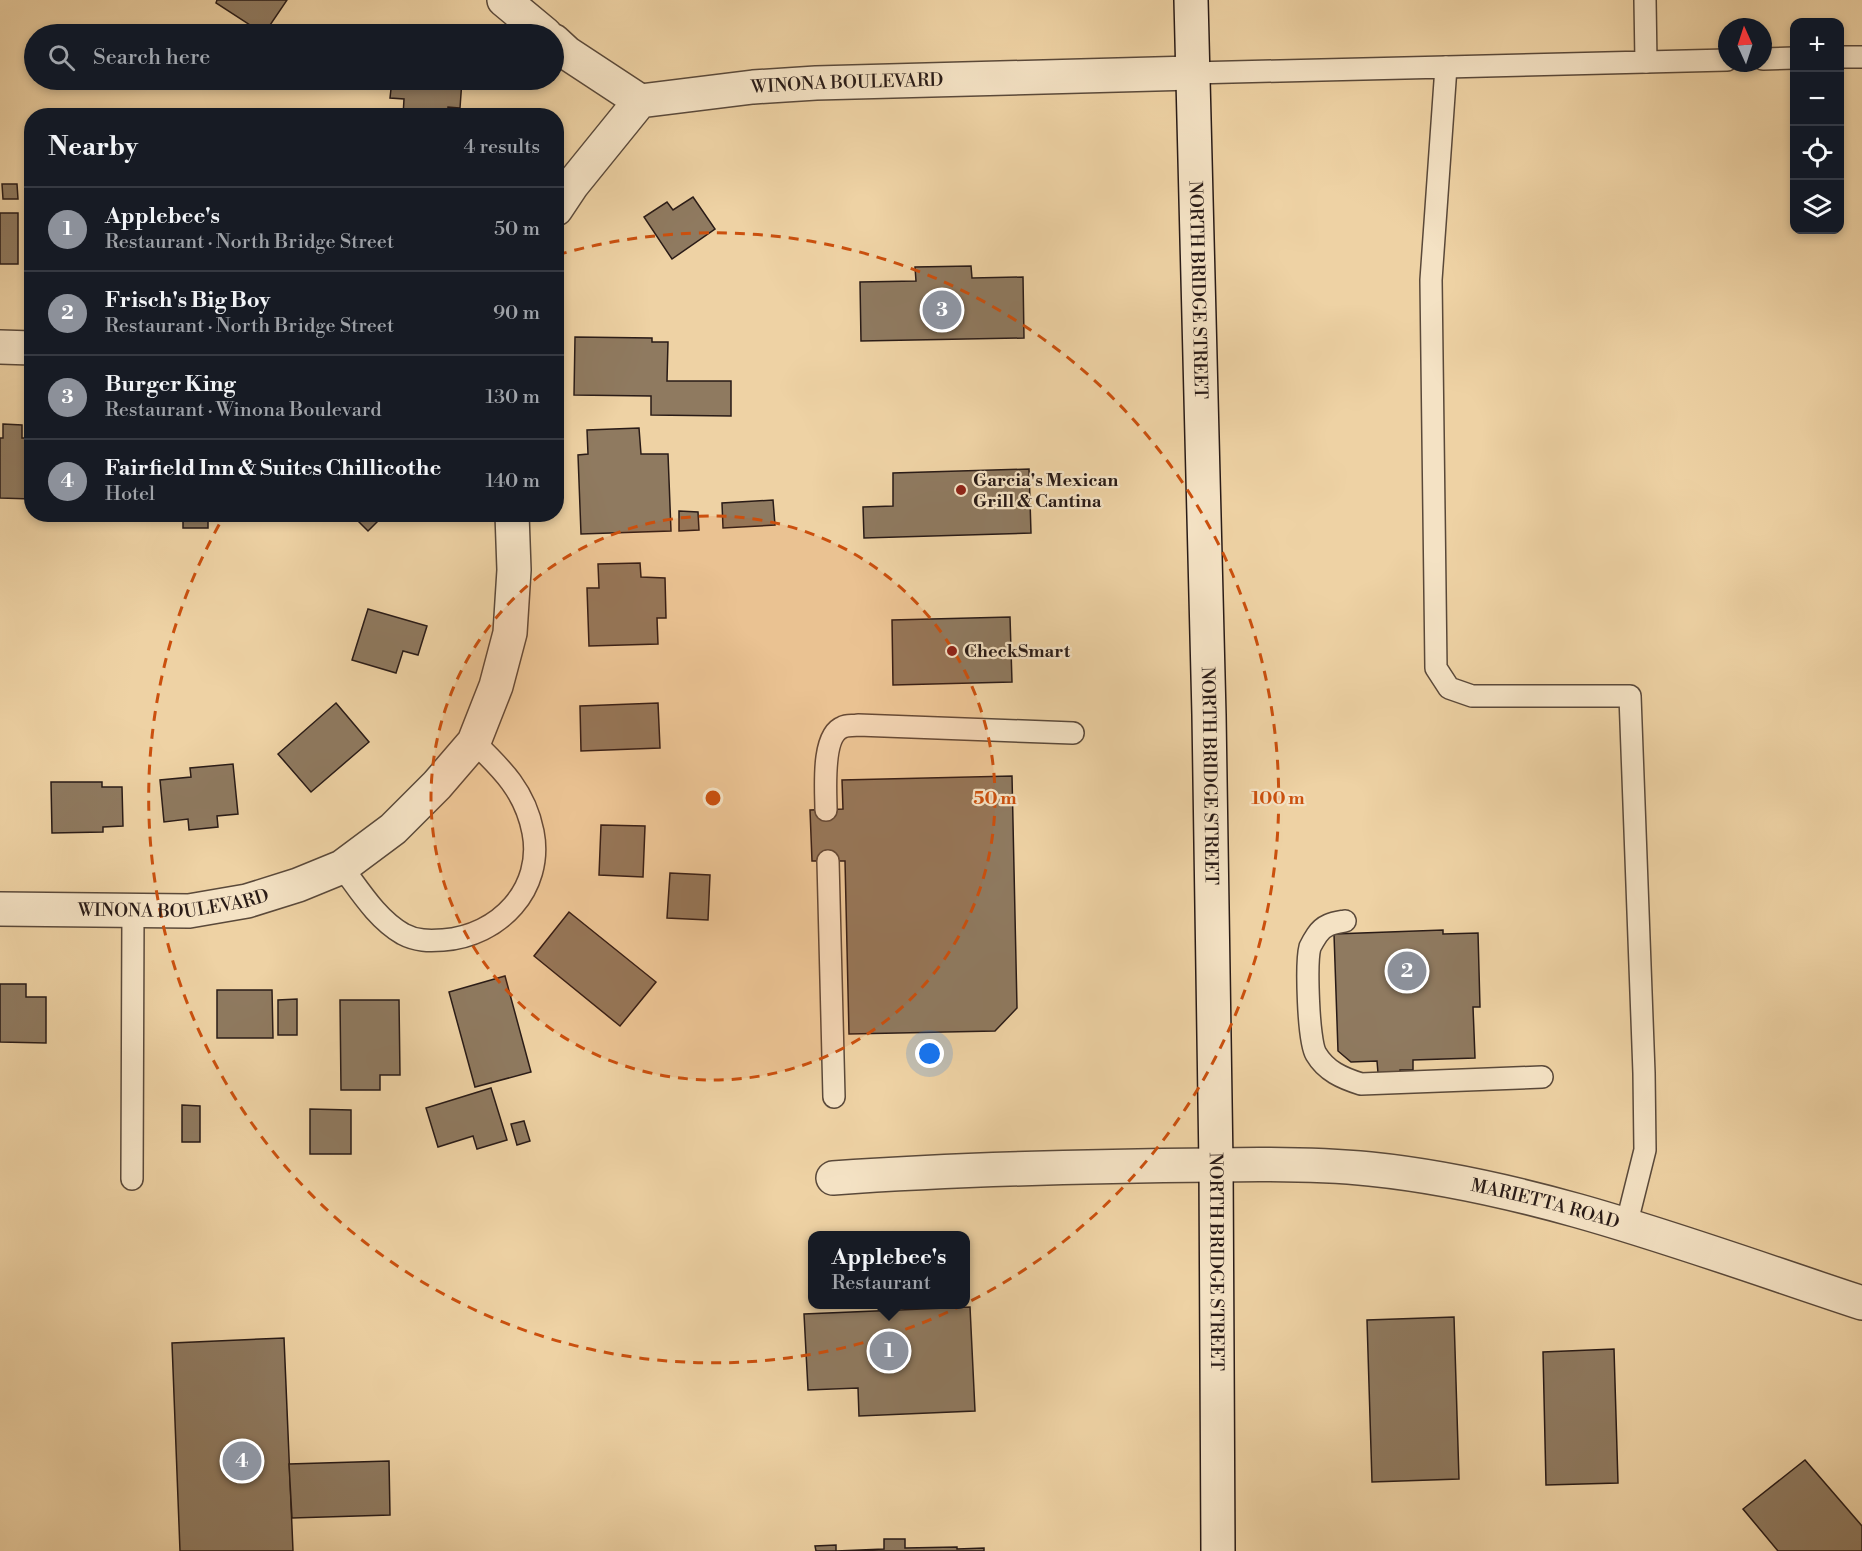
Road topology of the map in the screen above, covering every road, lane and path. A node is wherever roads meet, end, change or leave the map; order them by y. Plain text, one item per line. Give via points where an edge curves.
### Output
1 (504, 0) edge
2 (1191, 0) edge
3 (1645, 0) edge
4 (533, 24) edge
5 (564, 48) edge
6 (1844, 57) edge
7 (1862, 57) edge
8 (1790, 58) edge
9 (1772, 59) edge
10 (1718, 60) edge
11 (1646, 62) junction
12 (1446, 67) junction
13 (1192, 73) junction
14 (640, 101) junction
15 (564, 197) edge
16 (0, 348) edge
17 (24, 348) edge
18 (512, 522) edge
19 (1073, 733) dead end
20 (474, 742) junction
21 (826, 810) dead end
22 (828, 861) dead end
23 (342, 867) junction
24 (0, 909) edge
25 (134, 911) junction
26 (1345, 921) dead end
27 (1542, 1077) dead end
28 (834, 1097) dead end
29 (1216, 1165) junction
30 (833, 1178) dead end
31 (132, 1179) dead end
32 (1626, 1226) junction
33 (1862, 1303) edge
34 (1218, 1551) edge

1 - 4 street
2 - 13 street, NORTH BRIDGE STREET
3 - 11 lane
5 - 14 street
6 - 7 lane
8 - 9 lane
10 - 11 lane
11 - 12 lane
12 - 13 lane
12 - 32 lane via 1431,280 1436,668 1449,688 1472,696 1630,696 1645,1150
13 - 14 street, WINONA BOULEVARD via 805,84
13 - 29 street, NORTH BRIDGE STREET
14 - 15 street
16 - 17 street
18 - 20 street, WINONA BOULEVARD via 510,633 496,686
19 - 21 lane via 842,727 829,747
20 - 23 street, WINONA BOULEVARD via 393,829
20 - 23 lane via 507,774 522,799 533,832 535,862 523,894 504,917 473,934 426,942 404,935 378,915
22 - 28 lane
23 - 25 street, WINONA BOULEVARD via 247,902 189,911
24 - 25 street, WINONA BOULEVARD
25 - 31 lane
26 - 27 lane via 1327,925 1317,933 1310,947 1311,1032 1314,1052 1326,1067 1360,1084
29 - 30 street, MARIETTA ROAD via 1056,1167
29 - 32 street, MARIETTA ROAD via 1306,1164 1372,1169 1515,1195
29 - 34 street, NORTH BRIDGE STREET
32 - 33 street, MARIETTA ROAD

